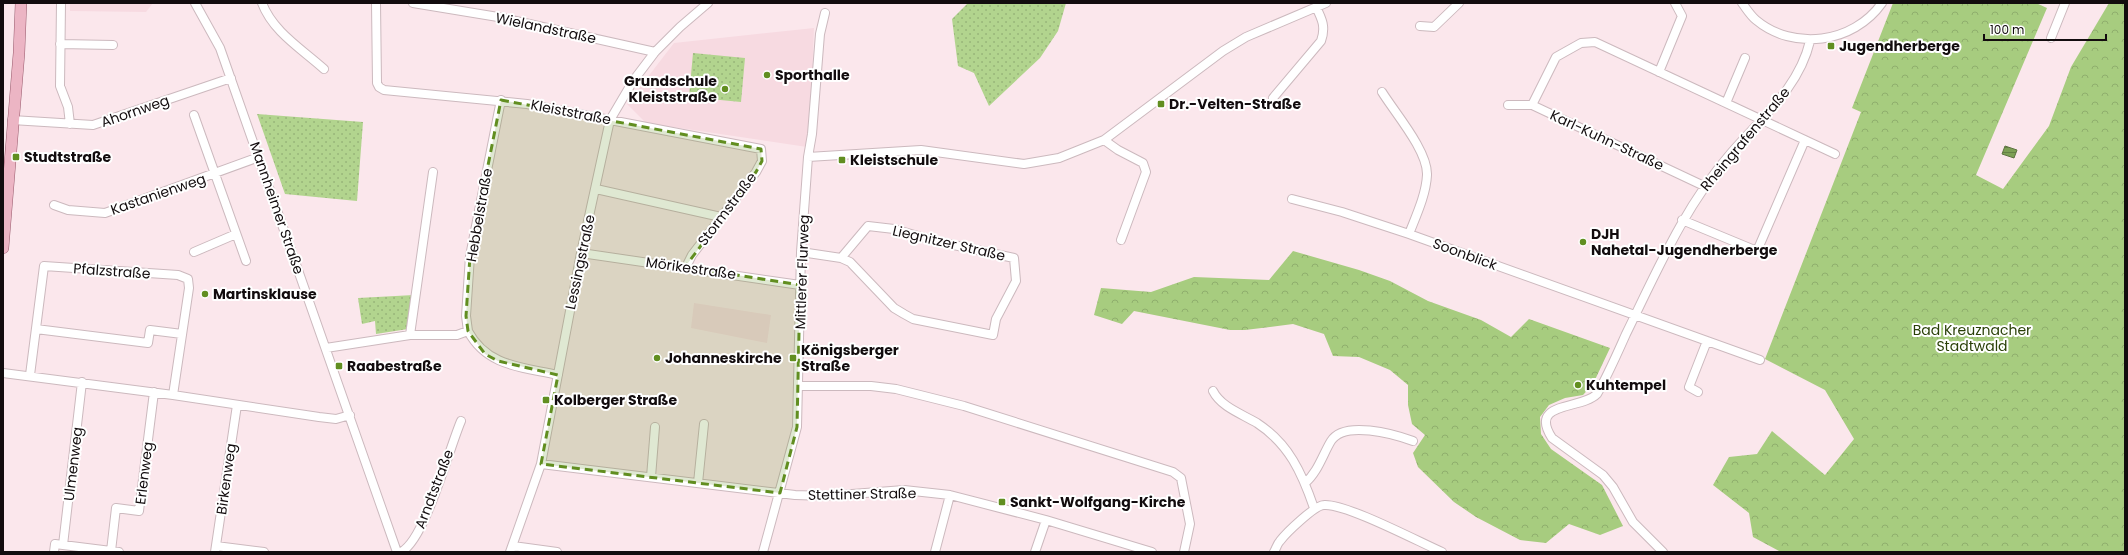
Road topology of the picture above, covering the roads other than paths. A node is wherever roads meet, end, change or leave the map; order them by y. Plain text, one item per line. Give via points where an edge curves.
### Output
1 (21, 3) edge
2 (61, 3) edge
3 (195, 3) edge
4 (262, 3) edge
5 (376, 3) edge
6 (412, 3) edge
7 (1326, 3) edge
8 (1459, 3) edge
9 (1675, 3) edge
10 (1742, 3) edge
11 (1882, 3) edge
12 (2064, 3) edge
13 (703, 4) edge
14 (1316, 7) junction
15 (825, 13) dead end
16 (1420, 26) dead end
17 (2051, 38) dead end
18 (1810, 41) junction
19 (60, 44) junction
20 (113, 45) dead end
21 (655, 52) junction
22 (1746, 58) dead end
23 (324, 69) dead end
24 (1659, 72) junction
25 (231, 78) junction
26 (1382, 92) dead end
27 (1272, 98) dead end
28 (501, 100) junction
29 (1726, 103) junction
30 (1508, 105) dead end
31 (1532, 105) junction
32 (194, 115) dead end
33 (12, 120) junction
34 (610, 120) junction
35 (1761, 120) junction
36 (70, 124) junction
37 (1104, 140) junction
38 (1805, 140) junction
39 (761, 149) joint
40 (1835, 154) dead end
41 (259, 157) junction
42 (808, 157) junction
43 (433, 172) dead end
44 (214, 174) junction
45 (1704, 186) junction
46 (596, 189) junction
47 (1292, 199) dead end
48 (54, 205) dead end
49 (721, 217) junction
50 (1682, 220) junction
51 (236, 234) junction
52 (1409, 234) junction
53 (1121, 240) dead end
54 (3, 248) edge
55 (194, 252) dead end
56 (801, 252) junction
57 (581, 253) junction
58 (841, 258) junction
59 (246, 261) dead end
60 (686, 267) junction
61 (800, 285) junction
62 (1636, 315) junction
63 (36, 330) junction
64 (468, 331) junction
65 (182, 334) junction
66 (410, 335) junction
67 (1707, 341) junction
68 (326, 348) junction
69 (1760, 360) dead end
70 (3, 373) edge
71 (30, 375) junction
72 (558, 375) junction
73 (82, 382) junction
74 (800, 386) junction
75 (1213, 391) dead end
76 (154, 392) junction
77 (1698, 392) dead end
78 (173, 395) junction
79 (237, 405) junction
80 (350, 415) junction
81 (461, 421) dead end
82 (704, 424) dead end
83 (655, 427) dead end
84 (1413, 441) dead end
85 (541, 464) junction
86 (651, 477) junction
87 (1305, 482) junction
88 (698, 483) junction
89 (780, 492) junction
90 (950, 495) junction
91 (1314, 508) junction
92 (1046, 520) junction
93 (63, 545) junction
94 (216, 549) edge
95 (511, 549) edge
96 (111, 551) junction
97 (54, 552) edge
98 (120, 552) edge
99 (264, 552) edge
100 (397, 552) edge
101 (401, 552) edge
102 (557, 552) edge
103 (763, 552) edge
104 (935, 552) edge
105 (1035, 552) edge
106 (1152, 552) edge
107 (1184, 552) edge
108 (1274, 552) edge
109 (1442, 552) edge
110 (1663, 552) edge

1 - 33 main road
2 - 19 street
3 - 25 street, Mannheimer Straße via 220,48
4 - 23 street via 278,30
5 - 28 street, Kleiststraße via 379,87 388,91
6 - 21 street, Wielandstraße via 498,18
7 - 14 street
8 - 16 street via 1434,27
9 - 24 street via 1682,16
10 - 18 street via 1755,20 1776,33
11 - 18 street via 1859,24 1845,32
12 - 17 street
13 - 21 street, Lessingstraße
14 - 27 street via 1324,24 1321,41
14 - 37 street via 1246,37 1222,51
15 - 42 street, Mittlerer Flurweg via 820,34
18 - 35 street, Rheingrafenstraße via 1807,55 1795,80
19 - 20 street
19 - 36 street via 60,86 68,107
21 - 34 street, Lessingstraße via 625,93
22 - 29 street
24 - 29 street
24 - 31 street via 1595,42 1581,43 1556,57
25 - 36 street, Ahornweg via 93,125
25 - 41 street, Mannheimer Straße
26 - 52 street via 1412,137 1427,170 1424,190
28 - 34 street, Kleiststraße
28 - 64 street, Hebbelstraße via 470,256 466,316
29 - 35 street
30 - 31 street, Karl-Kuhn-Straße
31 - 45 street, Karl-Kuhn-Straße
32 - 44 street, Kastanienweg
33 - 36 street, Ahornweg
33 - 54 main road
34 - 39 street, Kleiststraße
34 - 46 street, Lessingstraße
35 - 38 street
35 - 45 street, Rheingrafenstraße
37 - 42 street via 1059,158 1024,164 921,150
37 - 53 street via 1143,163 1146,172
38 - 40 street
38 - 50 street via 1757,251
39 - 49 street, Stormstraße via 762,161 756,172
41 - 44 street, Kastanienweg
41 - 68 street, Mannheimer Straße
42 - 56 street, Mittlerer Flurweg
43 - 66 street
44 - 48 street, Kastanienweg via 105,213 68,210
44 - 51 street, Kastanienweg
45 - 50 street, Rheingrafenstraße
46 - 49 street
46 - 57 street, Lessingstraße
47 - 52 street, Soonblick
49 - 60 street, Stormstraße
50 - 62 street, Rheingrafenstraße
51 - 55 street
51 - 59 street, Kastanienweg
52 - 62 street, Soonblick
56 - 58 street
56 - 61 street, Mittlerer Flurweg
57 - 60 street, Mörikestraße
57 - 72 street, Lessingstraße
58 - 58 street, Liegnitzer Straße via 868,226 894,229 935,241 1014,258 1016,281 996,319 993,335 904,314 894,308 860,270
60 - 61 street, Mörikestraße
61 - 74 street, Mittlerer Flurweg
62 - 67 street, Soonblick
62 - 110 street, Rheingrafenstraße via 1597,394 1583,403 1557,408 1549,415 1546,426 1555,442 1608,479 1633,522
63 - 65 street via 148,344 150,330
63 - 65 street, Pfalzstraße via 44,266 178,275 188,279
63 - 71 street, Pfalzstraße
64 - 66 street via 457,335
64 - 72 street via 485,354 498,361
65 - 78 street, Pfalzstraße
66 - 68 street
67 - 69 street, Soonblick
67 - 77 street via 1689,387
68 - 80 street, Mannheimer Straße
70 - 71 street
71 - 73 street
72 - 85 street, Lessingstraße
73 - 76 street
73 - 93 street, Ulmenweg
74 - 89 street, Mittlerer Flurweg via 798,427
74 - 107 street via 870,386 896,389 964,406 1173,472 1181,478 1190,524
75 - 87 street via 1220,400 1259,424 1283,444
76 - 78 street
76 - 96 street, Erlenweg via 139,511 116,508
78 - 79 street
79 - 80 street via 336,419
79 - 94 street, Birkenweg
80 - 100 street, Mannheimer Straße
81 - 101 street, Arndtstraße via 427,514 408,548
82 - 88 street
83 - 86 street
84 - 87 street via 1384,432 1352,430 1340,433 1334,437 1312,476
85 - 86 street
85 - 95 street, Lessingstraße
86 - 88 street
87 - 91 street
88 - 89 street
89 - 90 street, Stettiner Straße via 826,496 904,490
89 - 103 street, Mittlerer Flurweg
90 - 92 street, Stettiner Straße
90 - 104 street
91 - 108 street via 1279,541
91 - 109 street via 1324,505 1347,510
92 - 105 street
92 - 106 street, Stettiner Straße
93 - 96 street
93 - 97 street via 55,544
94 - 99 street
95 - 102 street
96 - 98 street

